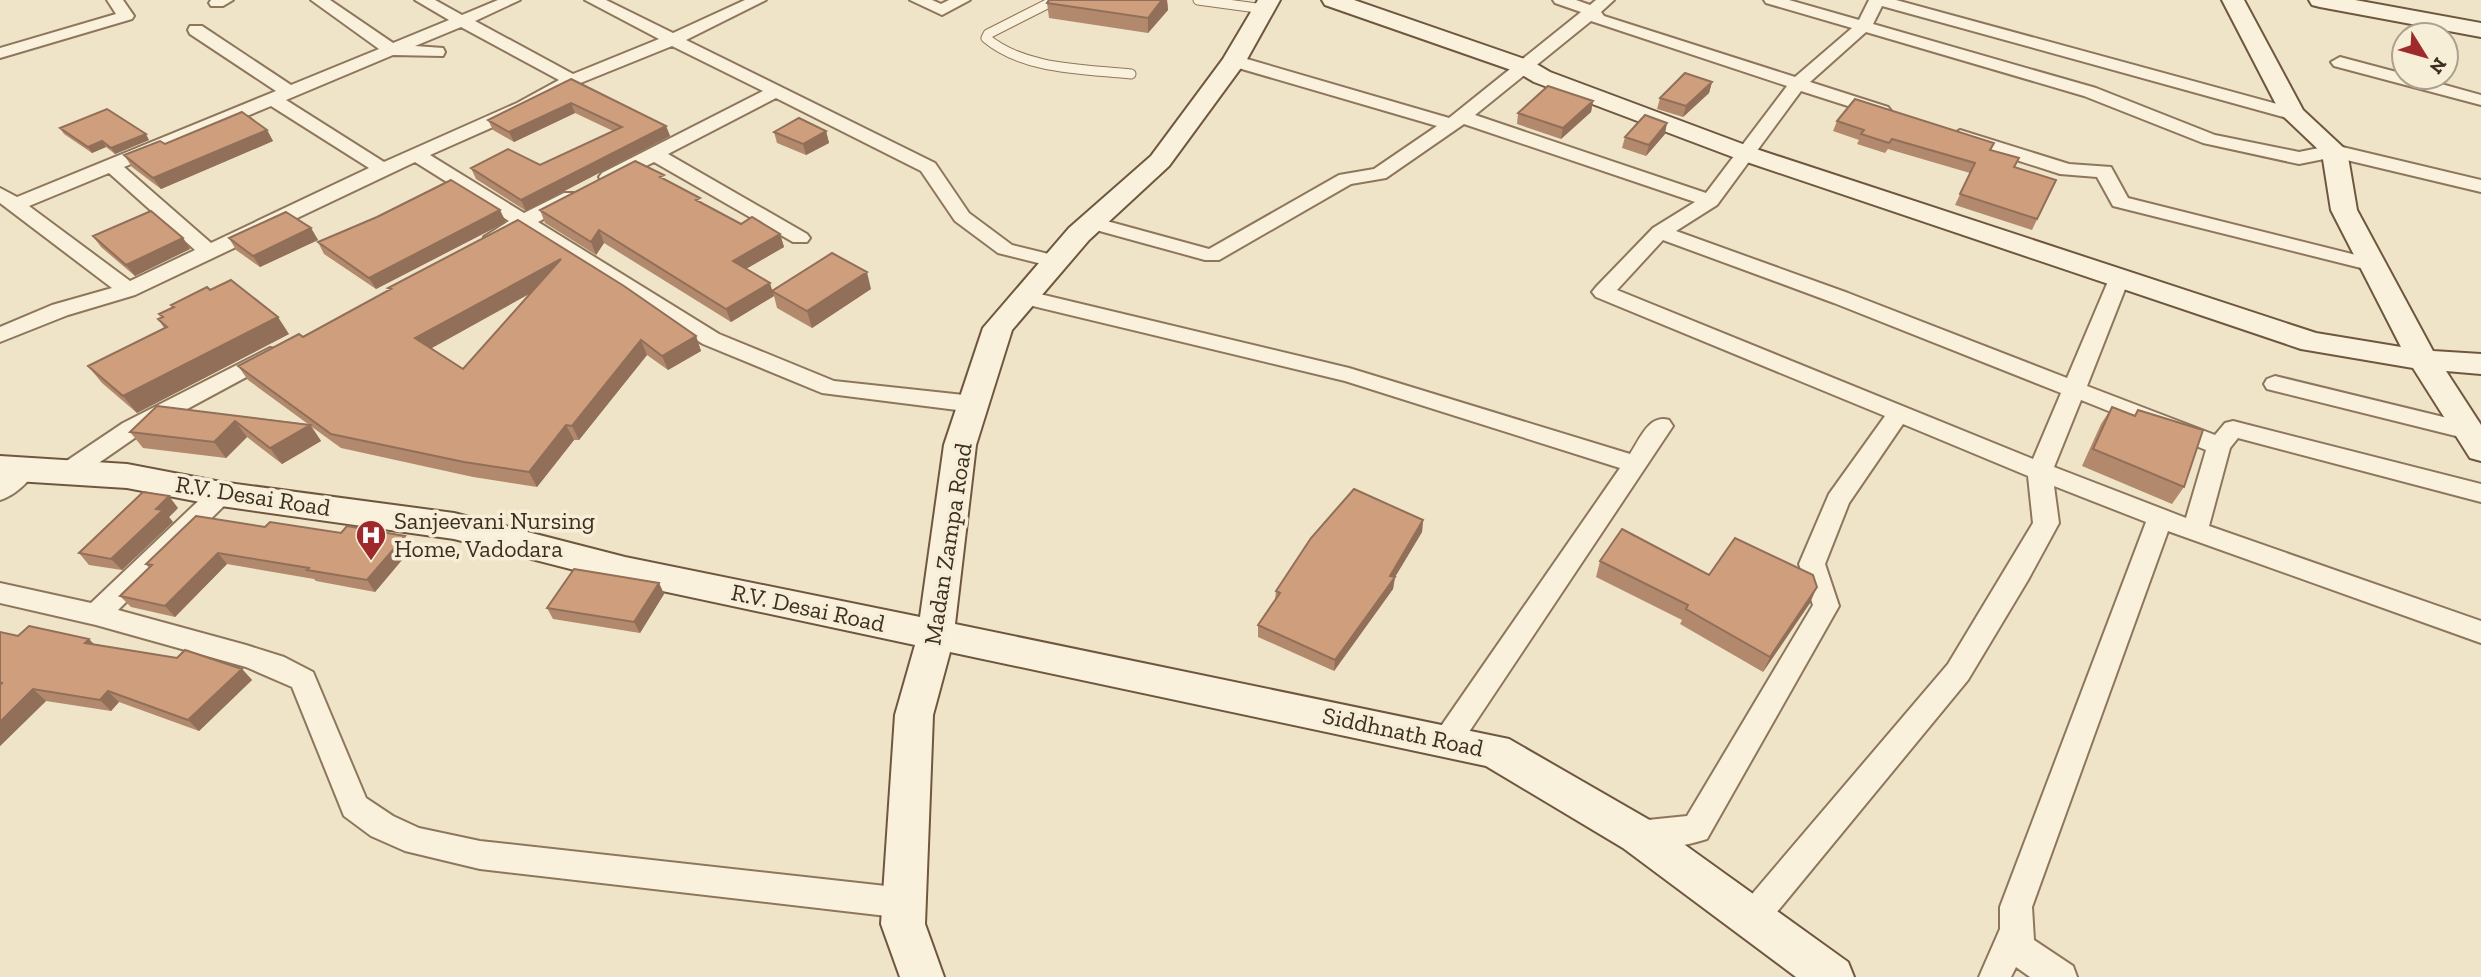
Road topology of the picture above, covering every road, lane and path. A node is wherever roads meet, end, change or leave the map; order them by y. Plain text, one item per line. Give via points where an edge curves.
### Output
1 (115, 0) edge
2 (319, 0) edge
3 (423, 0) edge
4 (512, 0) edge
5 (593, 0) edge
6 (758, 0) edge
7 (918, 0) edge
8 (962, 0) edge
9 (1055, 0) edge
10 (1198, 0) edge
11 (1333, 0) edge
12 (1561, 0) edge
13 (1772, 0) edge
14 (1877, 0) edge
15 (2233, 0) edge
16 (2320, 0) edge
17 (1267, 5) edge
18 (1599, 5) edge
19 (460, 21) junction
20 (1864, 26) junction
21 (196, 30) dead end
22 (2481, 30) edge
23 (672, 40) junction
24 (391, 50) junction
25 (436, 52) dead end
26 (0, 53) edge
27 (1234, 61) junction
28 (2340, 62) dead end
29 (1525, 67) junction
30 (1131, 74) dead end
31 (572, 80) junction
32 (1798, 83) junction
33 (777, 91) junction
34 (281, 95) junction
35 (2481, 100) edge
36 (2293, 114) junction
37 (1900, 116) edge
38 (1457, 121) junction
39 (1938, 129) edge
40 (2334, 150) junction
41 (654, 154) junction
42 (1747, 154) junction
43 (417, 155) junction
44 (111, 166) junction
45 (383, 169) junction
46 (2481, 186) edge
47 (7, 199) edge
48 (1710, 201) junction
49 (522, 222) junction
50 (1092, 223) junction
51 (1660, 232) junction
52 (800, 238) dead end
53 (473, 248) edge
54 (209, 251) junction
55 (1054, 261) junction
56 (2373, 265) junction
57 (2119, 279) junction
58 (128, 290) junction
59 (1023, 297) junction
60 (1, 334) edge
61 (289, 345) edge
62 (2423, 360) junction
63 (2481, 364) edge
64 (2275, 384) dead end
65 (2073, 390) junction
66 (974, 404) junction
67 (1899, 414) junction
68 (1661, 426) dead end
69 (2475, 441) edge
70 (2219, 446) junction
71 (1635, 464) junction
72 (2040, 471) junction
73 (68, 472) junction
74 (8, 476) edge
75 (2481, 493) edge
76 (221, 494) junction
77 (2160, 518) junction
78 (2195, 531) junction
79 (0, 593) edge
80 (96, 615) junction
81 (925, 632) junction
82 (2481, 632) edge
83 (1447, 741) junction
84 (1638, 835) junction
85 (904, 903) junction
86 (1752, 918) junction
87 (2014, 933) junction
88 (922, 977) edge
89 (1832, 977) edge
90 (1996, 977) edge
91 (2061, 977) edge

1 - 26 street via 125,16
2 - 24 street
3 - 19 street
4 - 19 street
5 - 23 street
6 - 23 street
7 - 8 street via 942,10
9 - 30 lane via 986,38 1021,58
10 - 17 lane
11 - 29 street
12 - 18 street
13 - 20 street
14 - 20 street
14 - 36 street
15 - 36 street
16 - 22 street
17 - 27 street, Madan Zampa Road
18 - 29 street
18 - 32 street via 1598,19
19 - 24 street
19 - 31 street
20 - 32 street
20 - 40 street via 2090,92 2210,139 2299,158
21 - 34 street
23 - 31 street
23 - 33 street
24 - 25 street
24 - 34 street
27 - 38 street
27 - 50 street, Madan Zampa Road via 1160,161
28 - 35 street
29 - 38 street
29 - 42 street
31 - 43 street
32 - 37 street
32 - 42 street
33 - 41 street
33 - 55 street via 928,167 962,217 1005,249
34 - 44 street
34 - 45 street
36 - 40 street
38 - 48 street
38 - 50 street via 1379,174 1346,179 1212,256
39 - 56 street via 2067,170 2104,172 2120,202
40 - 46 street
40 - 56 street via 2344,210
41 - 49 street
41 - 52 street
42 - 48 street
42 - 57 street
43 - 45 street
43 - 49 street
44 - 47 street
44 - 54 street
45 - 54 street
47 - 58 street
48 - 51 street
49 - 53 street
49 - 66 street via 711,339 830,388
50 - 55 street, Madan Zampa Road
51 - 65 street
51 - 67 street via 1603,292
54 - 58 street
55 - 59 street, Madan Zampa Road
56 - 62 street
57 - 62 street via 2312,342
57 - 65 street
58 - 60 street
59 - 66 street, Madan Zampa Road via 998,328
59 - 71 street via 1349,375
61 - 73 street via 131,429
62 - 63 street
62 - 69 street
64 - 69 street
65 - 70 street
65 - 72 street
66 - 81 street, Madan Zampa Road via 960,445
67 - 72 street
67 - 84 street via 1838,500 1812,564 1826,606 1696,829
68 - 71 street
70 - 75 street via 2233,429
70 - 78 street
71 - 83 street
72 - 77 street
72 - 86 street via 2046,523 1958,672
73 - 74 street, R.V. Desai Road
73 - 76 street, R.V. Desai Road via 127,476
76 - 80 street
76 - 81 street, R.V. Desai Road via 454,526 625,570
77 - 78 street
77 - 87 street via 2016,907
78 - 82 street
79 - 80 street
80 - 85 street via 274,665 303,680 355,807 416,841 480,855
81 - 83 street, Siddhnath Road
81 - 85 street, Madan Zampa Road via 914,715
83 - 84 street, Siddhnath Road via 1495,751
84 - 86 street, Siddhnath Road
85 - 88 street, Madan Zampa Road via 903,924
86 - 89 street, Siddhnath Road
87 - 90 street
87 - 91 street via 2020,950

